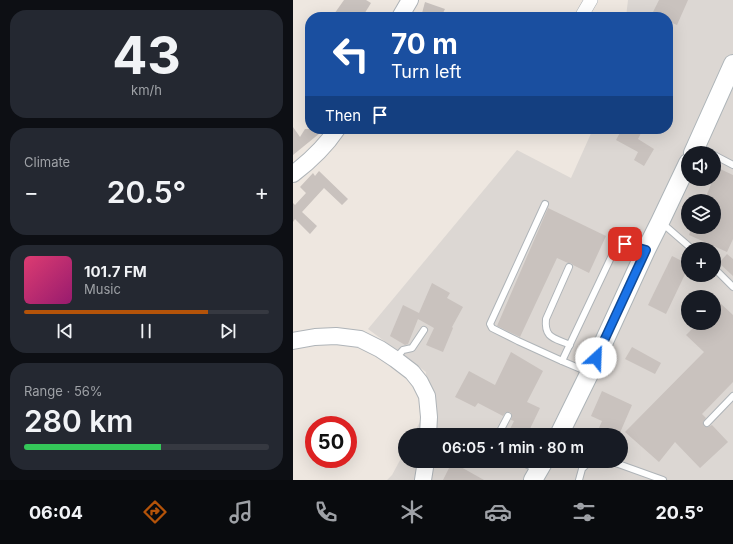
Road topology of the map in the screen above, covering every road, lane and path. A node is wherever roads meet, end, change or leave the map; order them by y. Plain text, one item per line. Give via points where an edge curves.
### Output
1 (410, 0) edge
2 (591, 0) edge
3 (403, 12) edge
4 (584, 12) edge
5 (733, 64) edge
6 (333, 134) edge
7 (702, 146) edge
8 (721, 159) edge
9 (733, 165) edge
10 (293, 174) edge
11 (681, 178) edge
12 (545, 204) dead end
13 (660, 222) junction
14 (684, 242) edge
15 (646, 250) junction
16 (569, 268) dead end
17 (721, 275) edge
18 (733, 288) edge
19 (424, 330) dead end
20 (293, 341) edge
21 (570, 345) junction
22 (395, 359) junction
23 (563, 361) junction
24 (590, 372) junction
25 (733, 396) edge
26 (508, 416) dead end
27 (707, 423) dead end
28 (428, 428) edge
29 (502, 428) edge
30 (562, 428) edge
31 (628, 467) edge
32 (424, 468) edge
33 (583, 468) edge
34 (423, 480) edge
35 (579, 480) edge
36 (663, 480) edge

1 - 3 street
2 - 4 street
5 - 7 main road
6 - 10 street via 310,161
8 - 9 lane
11 - 13 main road
12 - 23 lane via 490,324 492,328
13 - 14 lane
13 - 15 main road
15 - 21 lane via 625,244 615,249
15 - 24 main road
16 - 21 lane via 545,324 550,336
17 - 18 lane
19 - 22 lane via 412,348 403,350
20 - 22 street via 336,336 359,339
21 - 23 lane
22 - 28 street via 421,382 427,396
23 - 24 lane
24 - 30 main road
25 - 27 lane
26 - 29 lane
31 - 36 lane
32 - 34 street
33 - 35 lane

